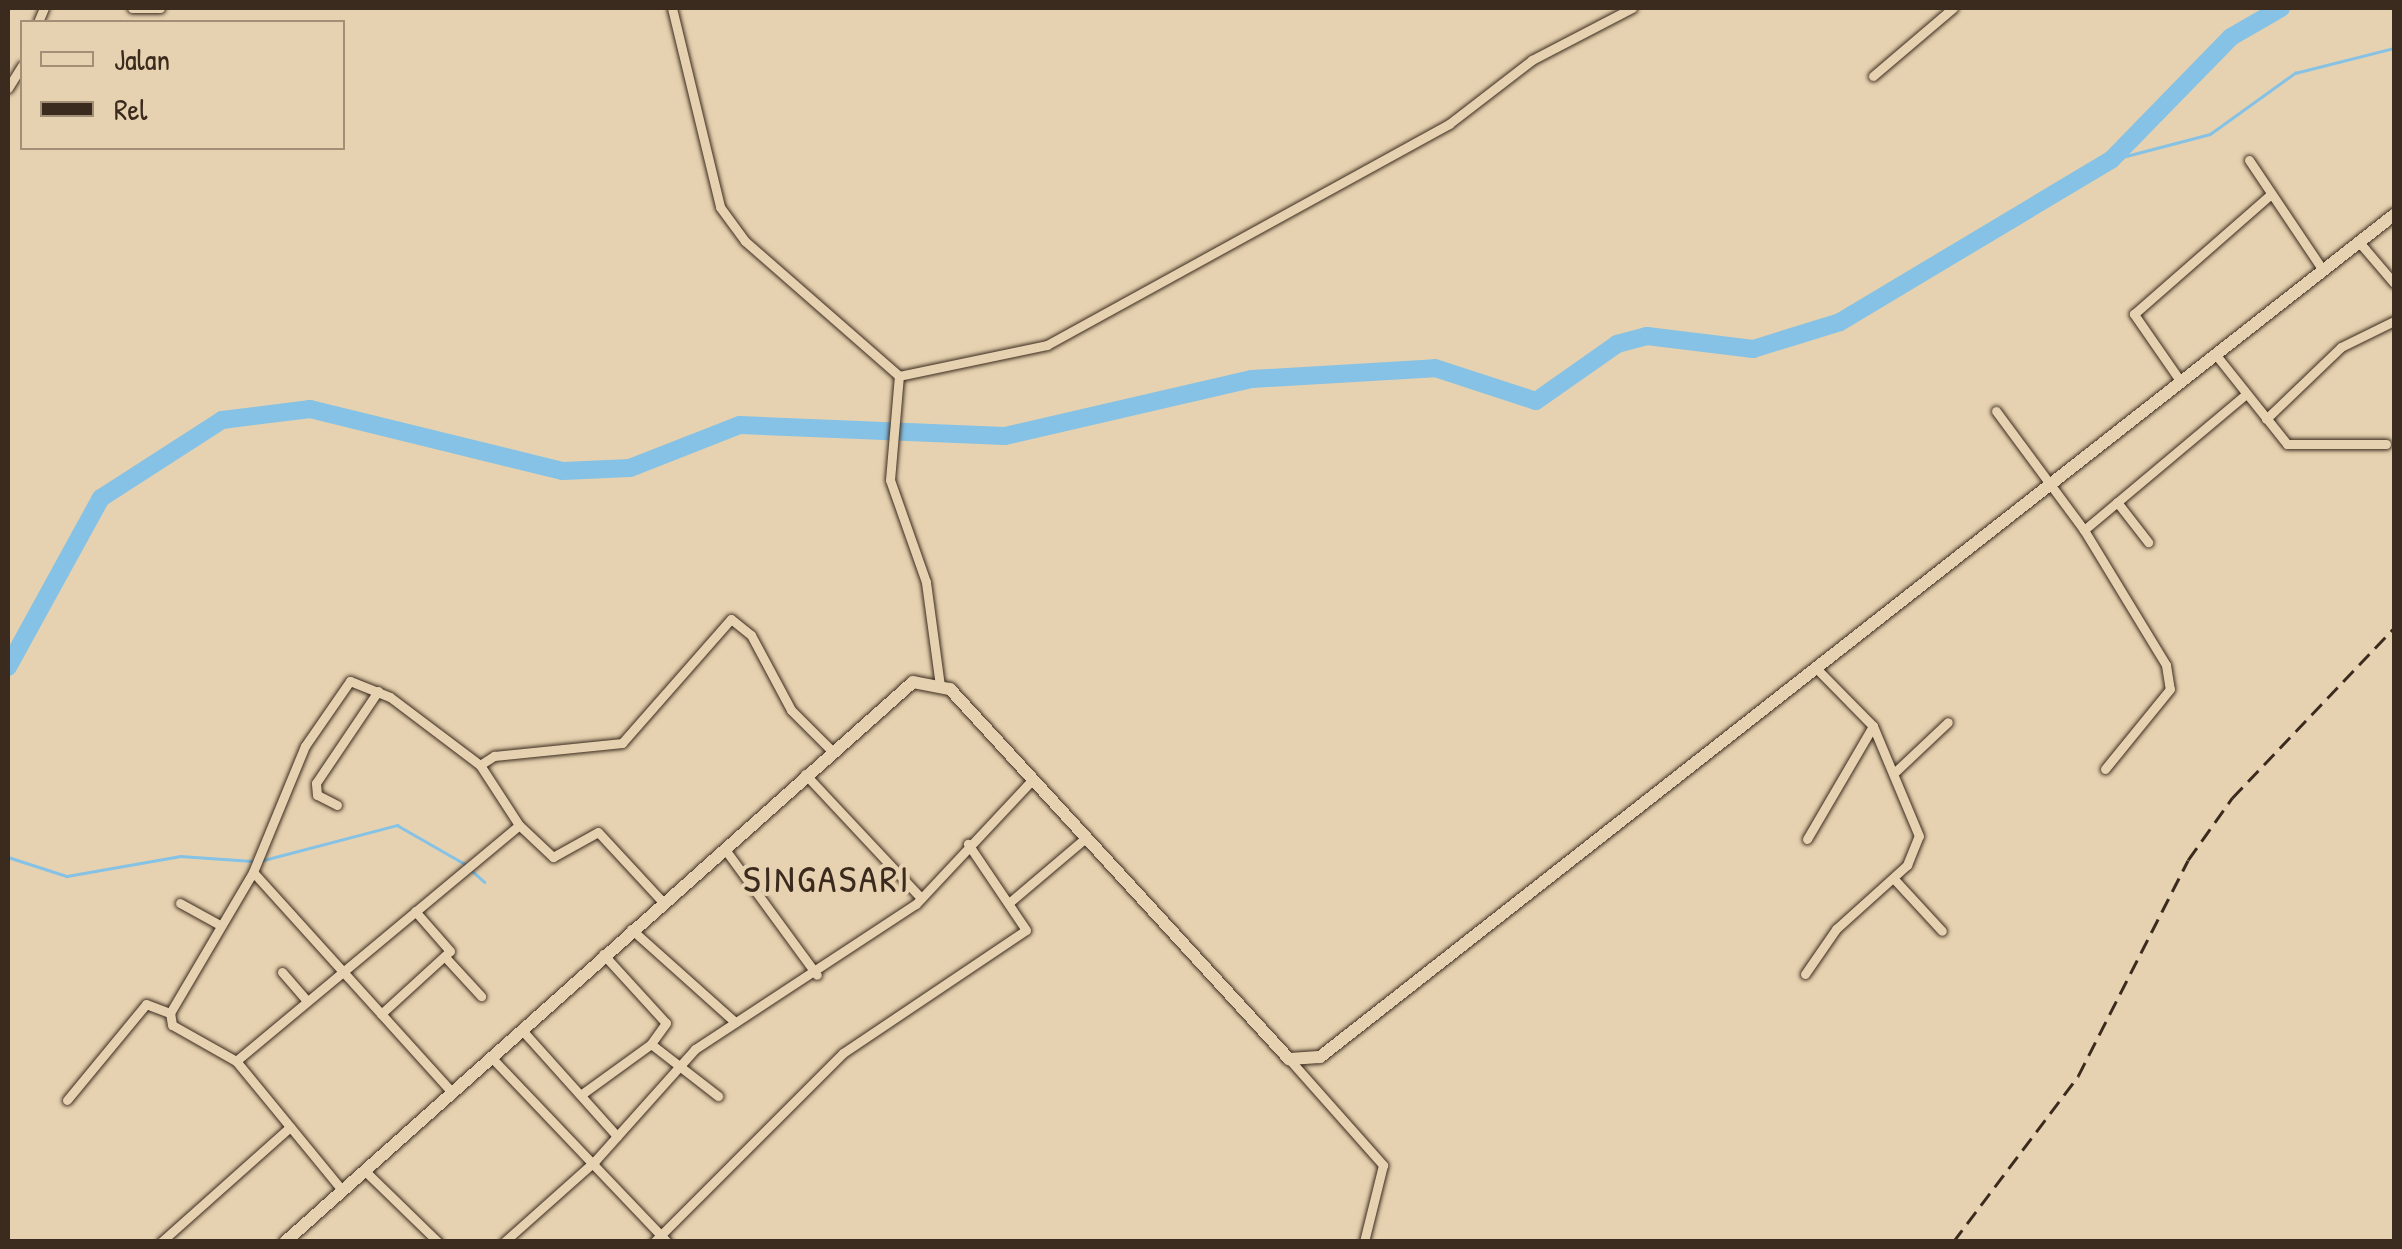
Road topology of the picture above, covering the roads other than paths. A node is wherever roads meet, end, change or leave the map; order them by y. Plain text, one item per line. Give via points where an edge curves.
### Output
1 (132, 8) edge
2 (160, 8) edge
3 (672, 8) edge
4 (1632, 8) edge
5 (1953, 8) edge
6 (1873, 76) dead end
7 (2249, 160) dead end
8 (2271, 194) junction
9 (2394, 215) edge
10 (2360, 242) junction
11 (2323, 270) junction
12 (2394, 283) edge
13 (2394, 321) edge
14 (2216, 355) junction
15 (899, 376) junction
16 (2182, 382) junction
17 (2245, 395) junction
18 (1996, 412) dead end
19 (2266, 419) junction
20 (2386, 444) dead end
21 (2050, 487) junction
22 (2118, 502) junction
23 (2084, 530) junction
24 (2148, 542) dead end
25 (1818, 671) junction
26 (940, 686) junction
27 (378, 690) junction
28 (1948, 722) dead end
29 (1873, 726) junction
30 (831, 750) junction
31 (480, 766) junction
32 (2106, 769) dead end
33 (1894, 773) junction
34 (805, 774) junction
35 (1032, 780) junction
36 (337, 806) dead end
37 (519, 825) junction
38 (1807, 838) dead end
39 (1083, 840) junction
40 (968, 844) junction
41 (724, 848) junction
42 (255, 868) junction
43 (1895, 880) junction
44 (921, 898) junction
45 (662, 901) junction
46 (1010, 902) junction
47 (180, 903) dead end
48 (415, 911) junction
49 (220, 924) junction
50 (631, 930) junction
51 (1942, 931) dead end
52 (603, 954) junction
53 (446, 958) junction
54 (343, 970) junction
55 (282, 972) dead end
56 (1804, 974) dead end
57 (817, 975) junction
58 (481, 996) dead end
59 (307, 1001) junction
60 (170, 1013) junction
61 (382, 1014) junction
62 (735, 1022) junction
63 (521, 1029) junction
64 (651, 1044) junction
65 (491, 1057) junction
66 (1289, 1059) junction
67 (236, 1062) junction
68 (676, 1069) junction
69 (452, 1092) junction
70 (582, 1094) junction
71 (718, 1096) dead end
72 (67, 1100) dead end
73 (290, 1127) junction
74 (617, 1136) junction
75 (595, 1161) junction
76 (365, 1171) junction
77 (342, 1190) junction
78 (661, 1239) edge
79 (161, 1242) edge
80 (285, 1242) edge
81 (438, 1242) edge
82 (504, 1242) edge
83 (1364, 1242) edge

1 - 2 street
3 - 15 street via 720,208 745,241
4 - 15 street via 1532,60 1450,124 1047,344
5 - 6 street
7 - 8 street
8 - 11 street
8 - 16 street via 2134,314
9 - 10 street
10 - 11 street
10 - 12 street
11 - 14 street
13 - 19 street via 2341,347
14 - 16 street
14 - 17 street
15 - 26 street via 890,408 889,461 926,582
16 - 21 street
17 - 19 street
17 - 22 street
18 - 21 street
19 - 20 street via 2295,446
21 - 23 street
21 - 25 street
22 - 23 street
22 - 24 street
23 - 32 street via 2172,684
25 - 29 street
25 - 66 street via 1327,1053
26 - 30 street via 904,685
26 - 35 street
27 - 31 street
27 - 36 street via 316,783 317,795
27 - 42 street via 350,681 334,696
28 - 33 street
29 - 33 street
29 - 38 street
30 - 31 street via 791,710 751,636 732,619 622,743
30 - 34 street
31 - 37 street
33 - 43 street via 1919,836
34 - 41 street
34 - 44 street
35 - 39 street
35 - 40 street
37 - 45 street via 553,857 598,832
37 - 48 street
39 - 46 street
39 - 66 street
40 - 44 street via 962,863
40 - 46 street
41 - 45 street
41 - 57 street
42 - 49 street
42 - 54 street
43 - 51 street
43 - 56 street via 1836,929
44 - 57 street
45 - 50 street
46 - 78 street via 1024,932 843,1053
47 - 49 street
48 - 53 street via 449,949
48 - 54 street
49 - 60 street
50 - 52 street
50 - 62 street
52 - 63 street
52 - 64 street via 666,1023
53 - 58 street
53 - 61 street
54 - 59 street
54 - 61 street
55 - 59 street
57 - 62 street
59 - 67 street
60 - 67 street via 172,1024
60 - 72 street via 152,1004 140,1010
61 - 69 street
62 - 68 street
63 - 65 street
63 - 70 street
64 - 68 street
64 - 70 street
65 - 69 street
65 - 75 street
66 - 83 street via 1383,1165
67 - 73 street
68 - 71 street
68 - 74 street
69 - 76 street
70 - 74 street
73 - 77 street
73 - 79 street
74 - 75 street
75 - 78 street
75 - 82 street
76 - 77 street
76 - 81 street
77 - 80 street

